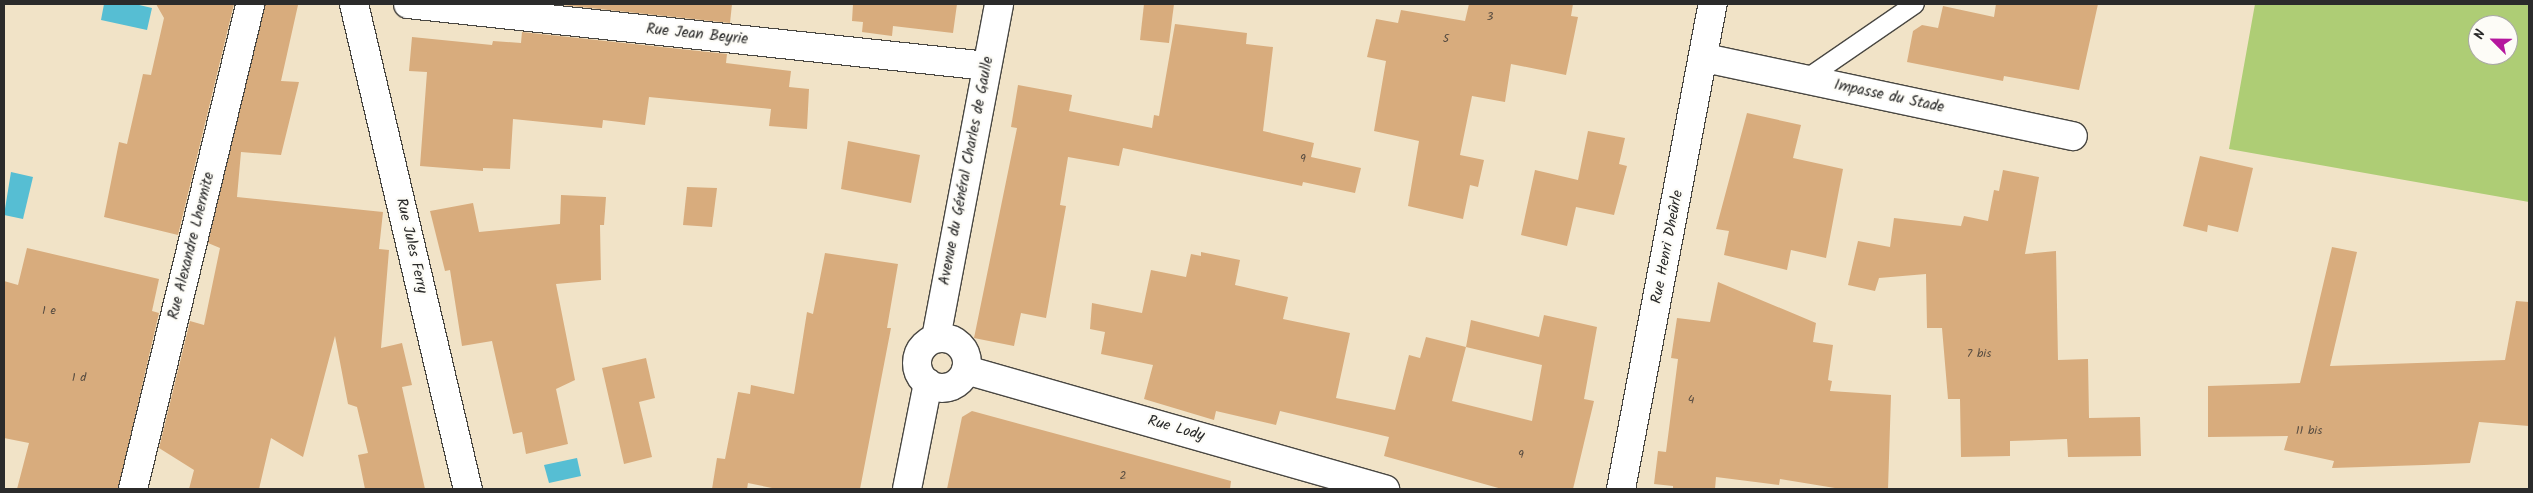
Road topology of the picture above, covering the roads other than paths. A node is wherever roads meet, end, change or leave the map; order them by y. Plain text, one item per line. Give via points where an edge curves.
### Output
1 (250, 4) edge
2 (354, 4) edge
3 (408, 4) edge
4 (999, 4) edge
5 (1713, 4) edge
6 (1915, 4) edge
7 (1705, 58) junction
8 (987, 66) junction
9 (1806, 79) junction
10 (2073, 136) dead end
11 (936, 338) junction
12 (966, 370) junction
13 (928, 383) junction
14 (133, 489) edge
15 (468, 489) edge
16 (907, 489) edge
17 (1385, 489) edge
18 (1621, 489) edge

1 - 14 street, Rue Alexandre Lhermite
2 - 15 street, Rue Jules Ferry
3 - 8 street, Rue Jean Beyrie
4 - 8 street, Avenue du Général Charles de Gaulle
5 - 7 street, Rue Henri Dheûrle
6 - 9 lane
7 - 9 street, Impasse du Stade
7 - 18 street, Rue Henri Dheûrle
8 - 11 street, Avenue du Général Charles de Gaulle
9 - 10 street, Impasse du Stade
11 - 12 street via 953,340 960,345 966,359
11 - 13 street via 928,342 918,356 919,373
12 - 13 street via 954,385 938,387
12 - 17 street, Rue Lody
13 - 16 street

